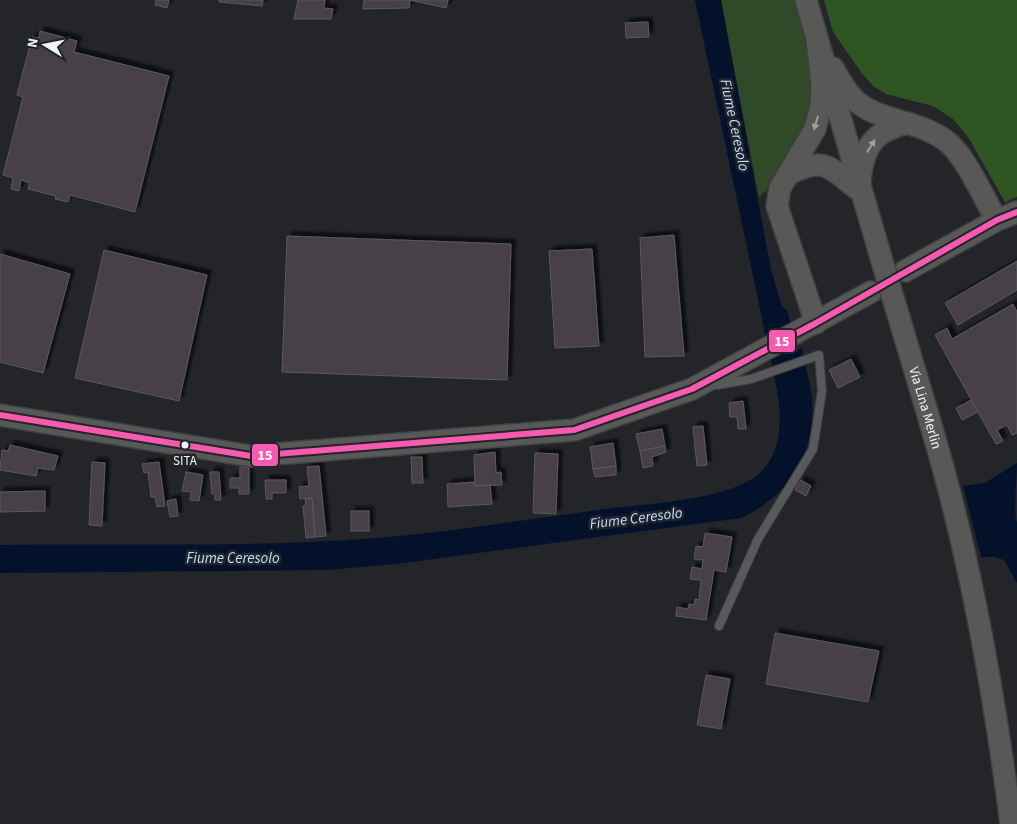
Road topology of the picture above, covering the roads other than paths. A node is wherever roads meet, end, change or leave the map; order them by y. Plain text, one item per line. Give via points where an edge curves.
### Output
1 (806, 0) edge
2 (817, 40) junction
3 (908, 123) junction
4 (788, 174) junction
5 (860, 190) junction
6 (1017, 212) edge
7 (997, 220) junction
8 (905, 271) dead end
9 (872, 292) dead end
10 (816, 324) junction
11 (750, 369) junction
12 (0, 415) edge
13 (719, 626) dead end
14 (1011, 824) edge

1 - 2 main road, Via Lina Merlin
2 - 3 main road via 844,88 857,102
2 -> 4 main road via 821,106 815,129
2 - 5 main road, Via Lina Merlin
5 -> 3 main road via 866,152 876,138 889,127
3 - 7 main road via 925,127 947,142
4 - 5 main road via 807,165 820,164
4 - 10 main road via 780,188 777,206
5 - 14 main road, Via Lina Merlin, bridge via 957,526 992,694
6 - 7 main road
7 - 8 main road
9 - 10 main road
10 - 11 main road
11 - 12 main road via 574,430 251,456
11 - 13 lane via 819,355 822,391 813,449 758,539

